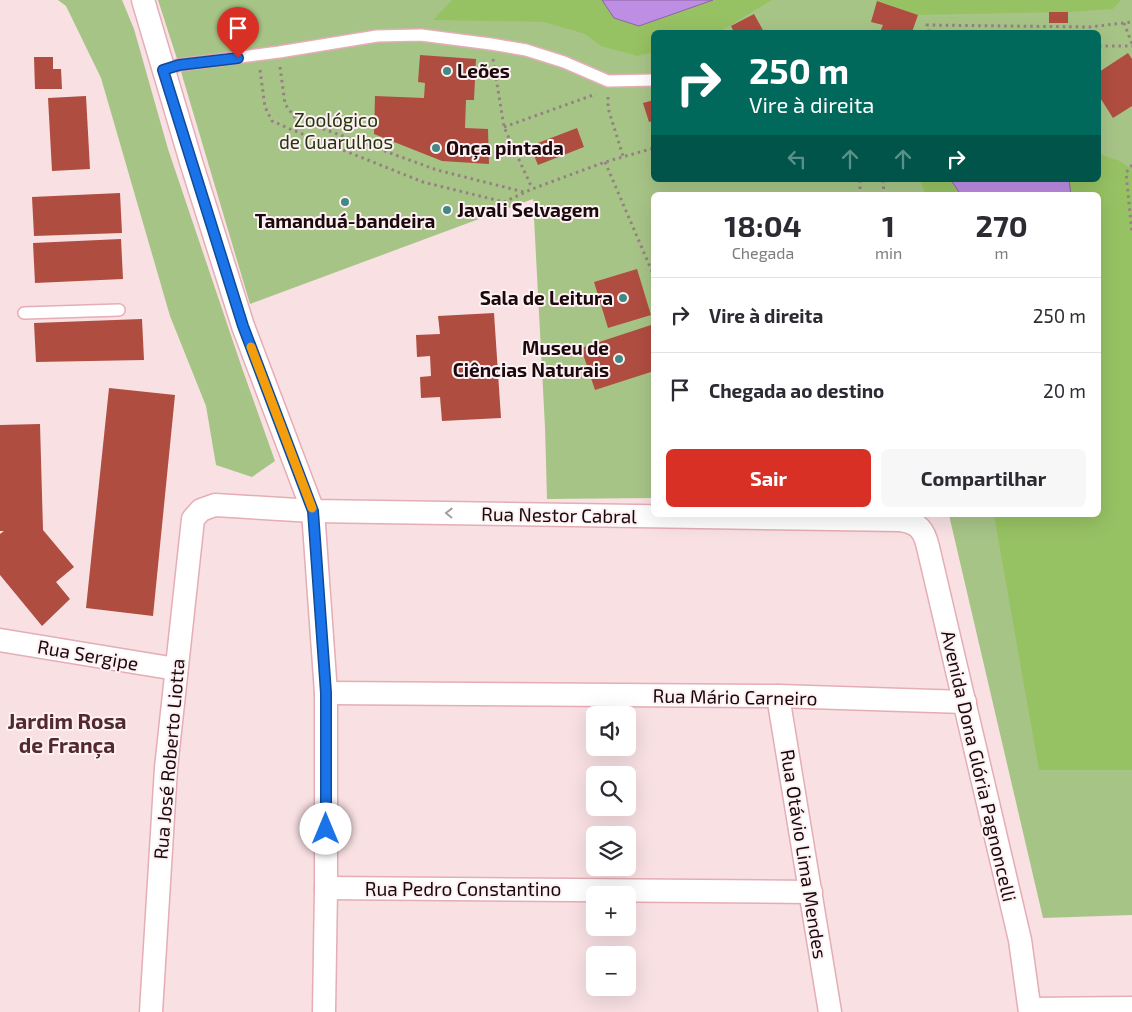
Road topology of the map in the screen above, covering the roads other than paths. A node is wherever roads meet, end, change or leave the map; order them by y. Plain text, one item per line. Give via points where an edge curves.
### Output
1 (143, 0) edge
2 (163, 70) junction
3 (651, 80) edge
4 (119, 310) dead end
5 (24, 312) dead end
6 (201, 510) joint
7 (313, 511) junction
8 (651, 516) edge
9 (698, 517) edge
10 (917, 524) joint
11 (0, 640) edge
12 (176, 669) junction
13 (326, 693) junction
14 (778, 696) junction
15 (964, 702) junction
16 (326, 888) junction
17 (811, 892) junction
18 (1132, 1008) edge
19 (1030, 1011) edge
20 (151, 1012) edge
21 (324, 1012) edge
22 (830, 1012) edge

1 - 2 street
2 - 3 lane via 377,36 421,35 526,50 564,62 608,85
2 - 7 street via 243,326
4 - 5 lane
6 - 7 street, Rua Nestor Cabral via 216,504
6 - 12 street, Rua José Roberto Liotta via 193,519
8 -> 7 street, Rua Nestor Cabral
7 - 13 street
10 -> 9 street, Rua Nestor Cabral via 890,520
10 - 15 street, Avenida Dona Glória Pagnoncelli via 925,535
11 - 12 street, Rua Sergipe
12 - 20 street, Rua José Roberto Liotta via 166,768
13 - 14 street, Rua Mário Carneiro
13 - 16 street
14 - 15 street, Rua Mário Carneiro
14 - 17 street, Rua Otávio Lima Mendes
15 - 19 street, Avenida Dona Glória Pagnoncelli via 1020,940
16 - 17 street, Rua Pedro Constantino
16 - 21 street
17 - 22 street, Rua Otávio Lima Mendes
18 - 19 street

